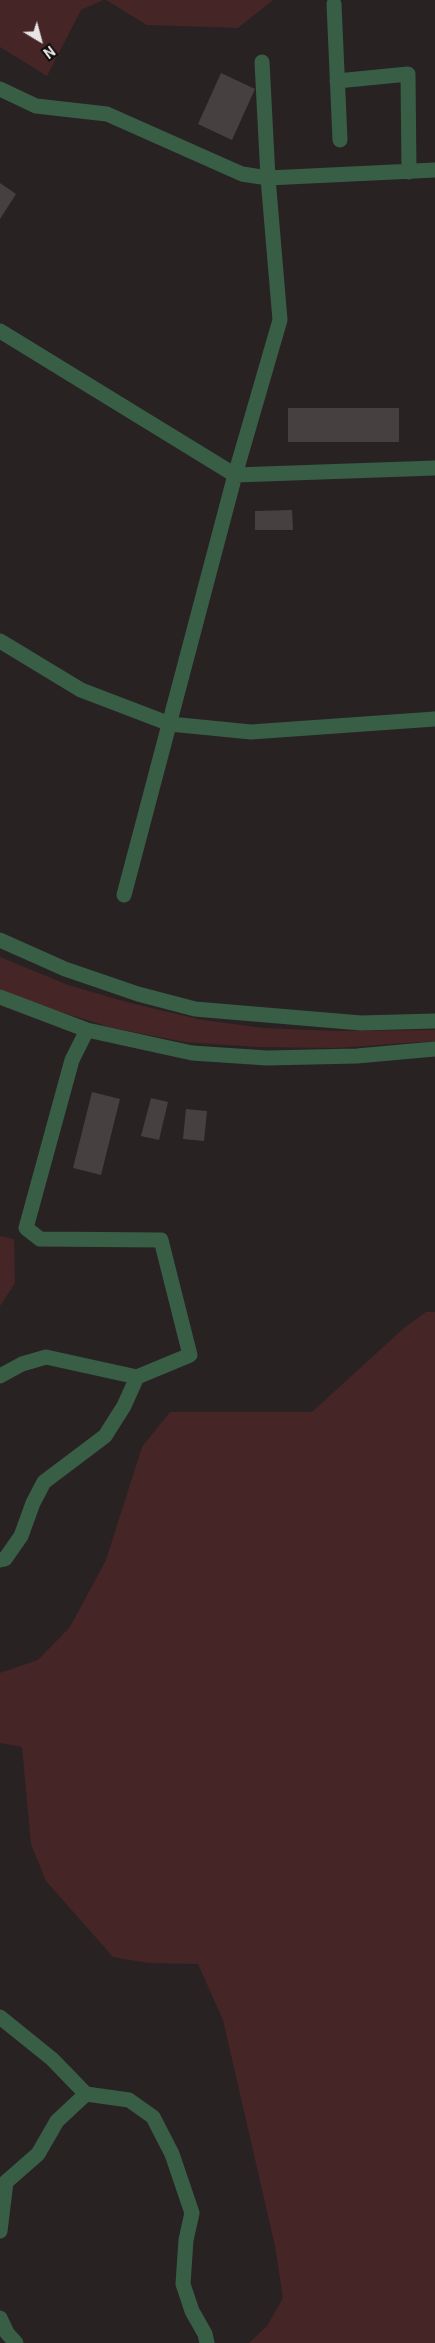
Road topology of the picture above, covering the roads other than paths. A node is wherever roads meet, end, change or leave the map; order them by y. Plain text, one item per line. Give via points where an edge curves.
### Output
1 (334, 4) dead end
2 (262, 62) dead end
3 (337, 81) junction
4 (0, 89) edge
5 (340, 140) dead end
6 (435, 170) edge
7 (409, 172) junction
8 (268, 178) junction
9 (0, 331) edge
10 (435, 468) edge
11 (235, 475) junction
12 (0, 641) edge
13 (435, 719) edge
14 (170, 724) junction
15 (124, 895) dead end
16 (0, 940) edge
17 (0, 997) edge
18 (435, 1021) edge
19 (86, 1030) junction
20 (435, 1048) edge
21 (0, 1376) edge
22 (137, 1377) junction
23 (0, 1560) edge
24 (0, 2017) edge
25 (86, 2094) junction
26 (0, 2231) edge
27 (0, 2318) edge
28 (16, 2343) edge
29 (207, 2343) edge

1 - 3 street
2 - 8 street
3 - 5 street
3 - 7 street via 408,74
4 - 8 street via 36,106 107,114 242,174
6 - 7 street
7 - 8 street
8 - 11 street via 280,320
9 - 11 street
10 - 11 street
11 - 14 street
12 - 14 street via 81,690
13 - 14 street via 251,732
14 - 15 street
16 - 18 street via 65,969 195,1009 361,1023
17 - 19 street
19 - 20 street via 192,1053 267,1058 357,1056
19 - 22 street via 72,1060 26,1228 40,1238 161,1240 190,1356
21 - 22 street via 22,1364 46,1357
22 - 23 street via 105,1436 44,1482 21,1536 5,1559
24 - 25 street via 52,2059
25 - 26 street via 57,2120 38,2154 6,2182
25 - 29 street via 129,2100 153,2117 172,2154 192,2213 186,2240 183,2284
27 - 28 street

